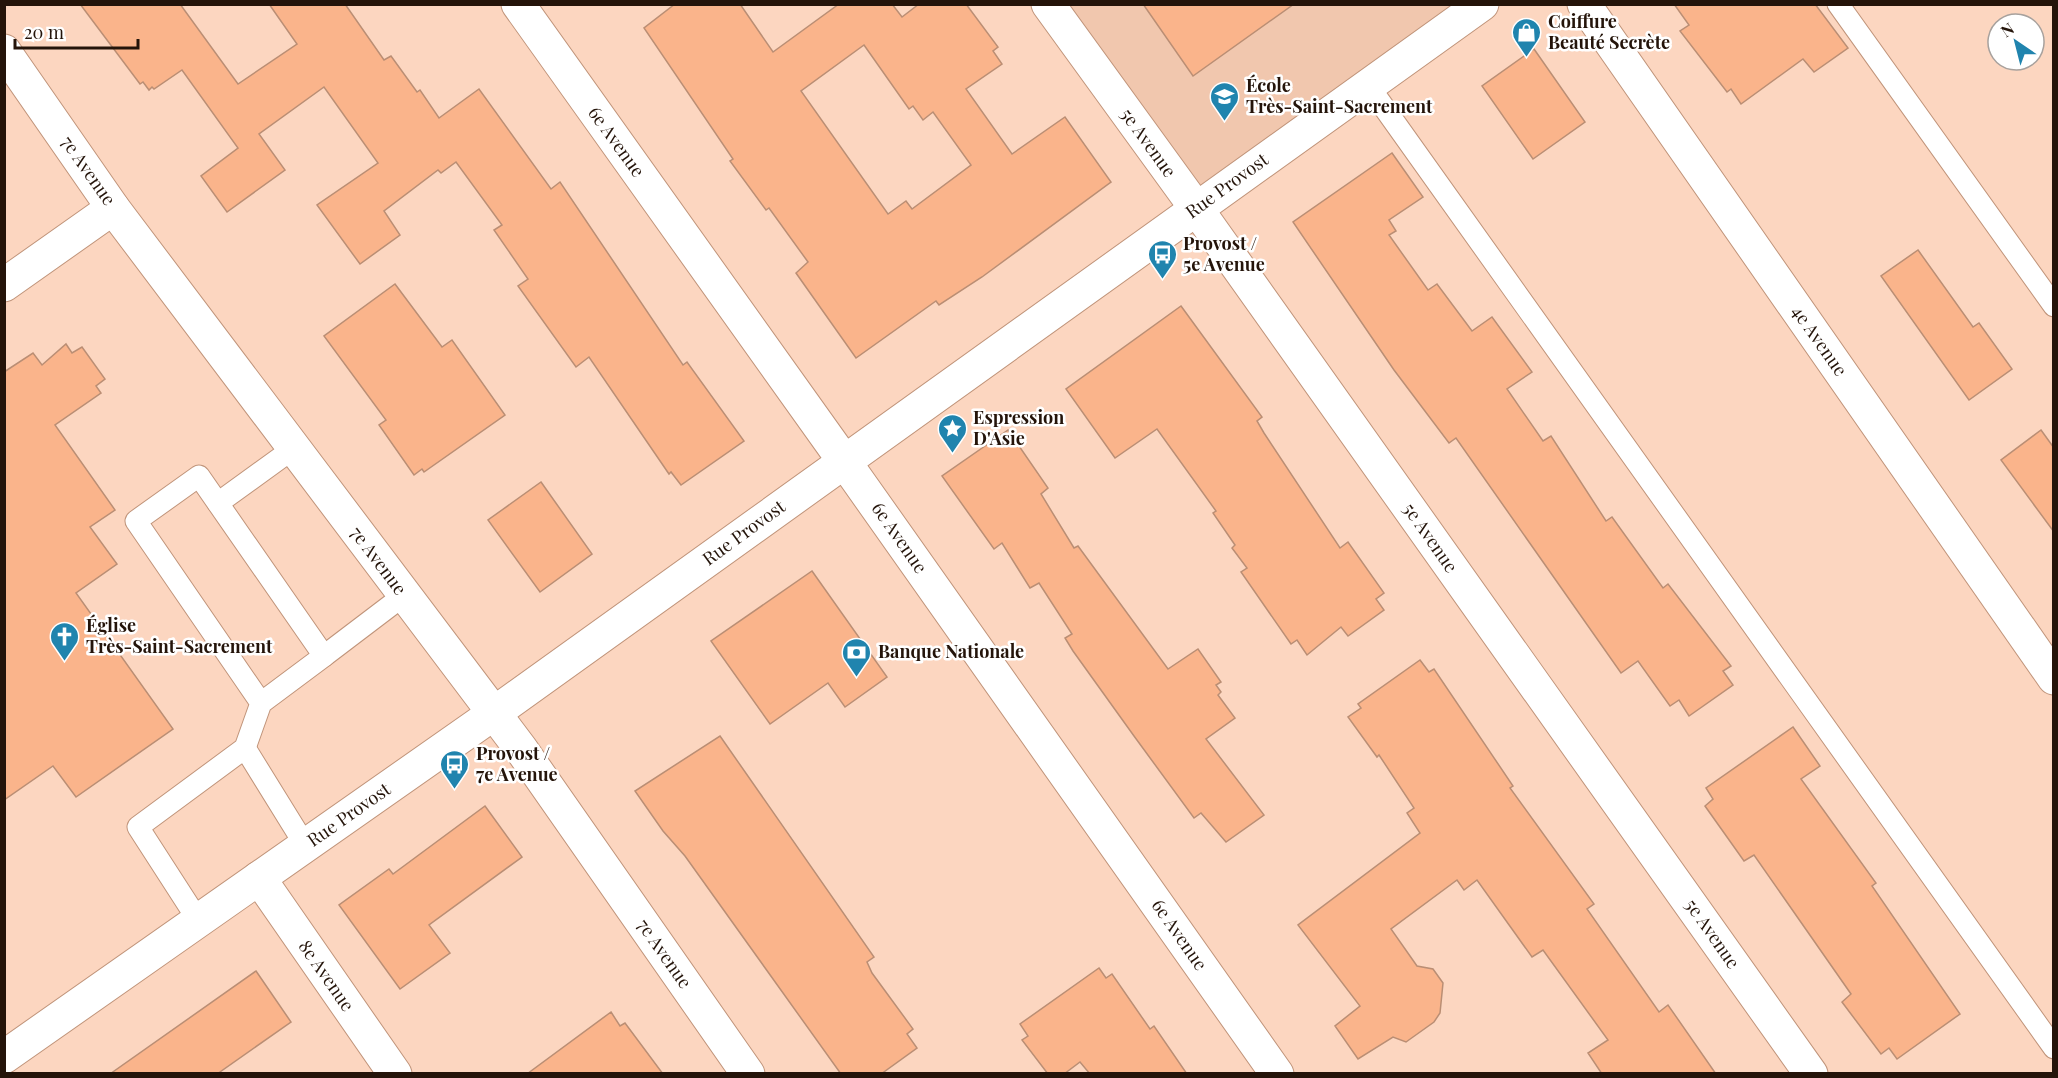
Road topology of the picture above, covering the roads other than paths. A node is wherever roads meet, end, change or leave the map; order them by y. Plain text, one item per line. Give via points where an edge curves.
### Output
1 (518, 4) edge
2 (1048, 4) edge
3 (1482, 4) edge
4 (1584, 4) edge
5 (1838, 4) edge
6 (4, 51) edge
7 (1368, 85) junction
8 (113, 208) junction
9 (1196, 208) junction
10 (4, 285) edge
11 (2054, 306) edge
12 (294, 448) junction
13 (844, 461) junction
14 (218, 503) junction
15 (403, 596) junction
16 (324, 656) junction
17 (2054, 678) edge
18 (261, 703) junction
19 (493, 714) junction
20 (245, 748) junction
21 (305, 845) junction
22 (259, 878) junction
23 (198, 920) junction
24 (2054, 1048) edge
25 (4, 1057) edge
26 (395, 1074) edge
27 (748, 1074) edge
28 (1277, 1074) edge
29 (1811, 1074) edge

1 - 13 street, 6e Avenue
2 - 9 street, 5e Avenue
3 - 7 street, Rue Provost
4 - 17 street, 4e Avenue
5 - 11 lane
6 - 8 street, 7e Avenue
7 - 9 street, Rue Provost
7 - 24 lane
8 - 10 street
8 - 12 street, 7e Avenue
9 - 13 street, Rue Provost
9 - 29 street, 5e Avenue
12 - 14 lane
12 - 15 street, 7e Avenue
13 - 19 street, Rue Provost
13 - 28 street, 6e Avenue
14 - 16 lane
14 - 18 lane via 199,476 136,521
15 - 16 lane
15 - 19 street, 7e Avenue
16 - 18 lane
18 - 20 lane
19 - 21 street, Rue Provost
19 - 27 street, 7e Avenue
20 - 21 lane
20 - 23 lane via 138,827
21 - 22 street, Rue Provost
22 - 23 street, Rue Provost
22 - 26 street, 8e Avenue
23 - 25 street, Rue Provost

